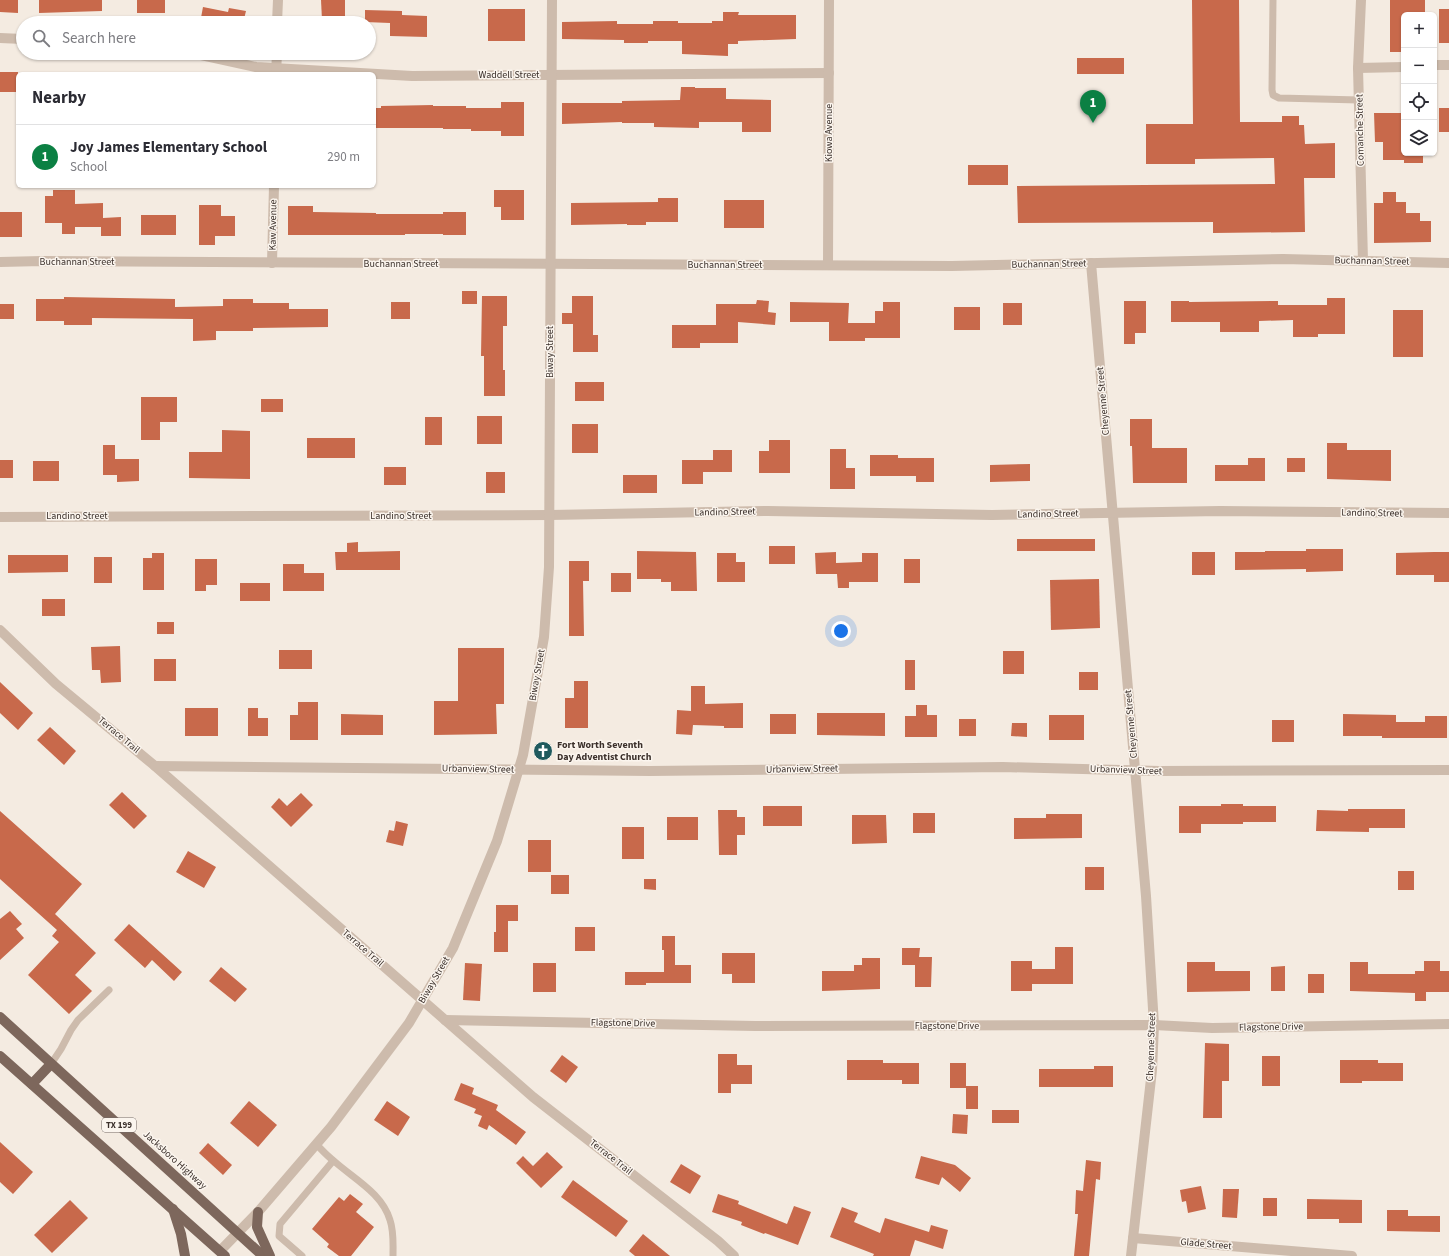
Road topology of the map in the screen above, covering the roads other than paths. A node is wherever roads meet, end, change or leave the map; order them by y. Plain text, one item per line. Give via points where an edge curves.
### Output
1 (278, 0) edge
2 (552, 0) edge
3 (829, 0) edge
4 (1273, 0) edge
5 (1361, 0) edge
6 (277, 16) edge
7 (0, 38) edge
8 (16, 39) edge
9 (224, 60) edge
10 (277, 60) edge
11 (1449, 65) edge
12 (1401, 66) edge
13 (1437, 66) edge
14 (1358, 68) junction
15 (276, 71) edge
16 (303, 72) edge
17 (829, 73) junction
18 (376, 75) edge
19 (552, 75) junction
20 (1359, 100) junction
21 (274, 188) edge
22 (1363, 261) junction
23 (0, 262) edge
24 (1449, 262) edge
25 (272, 263) junction
26 (1091, 263) junction
27 (550, 264) junction
28 (828, 266) junction
29 (1113, 512) junction
30 (1449, 514) edge
31 (550, 515) junction
32 (0, 517) edge
33 (0, 630) edge
34 (155, 766) junction
35 (519, 769) junction
36 (1449, 770) edge
37 (1134, 771) junction
38 (109, 990) dead end
39 (422, 1000) junction
40 (0, 1017) edge
41 (445, 1020) junction
42 (1449, 1024) edge
43 (1154, 1025) junction
44 (0, 1056) edge
45 (51, 1064) junction
46 (32, 1084) junction
47 (316, 1144) junction
48 (333, 1161) junction
49 (173, 1209) junction
50 (258, 1212) junction
51 (238, 1233) junction
52 (1133, 1238) junction
53 (221, 1254) edge
54 (185, 1256) edge
55 (263, 1256) edge
56 (270, 1256) edge
57 (302, 1256) edge
58 (393, 1256) edge
59 (734, 1256) edge
60 (1131, 1256) edge
61 (1352, 1256) edge

1 - 6 street
2 - 19 street, Biway Street
3 - 17 street, Kiowa Avenue
4 - 20 lane via 1273,96
5 - 14 street, Comanche Street
7 - 8 street
9 - 15 street, Waddell Street
10 - 15 street
11 - 13 street
12 - 14 street
14 - 20 street, Comanche Street
15 - 16 street, Waddell Street
17 - 19 street, Waddell Street
17 - 28 street, Kiowa Avenue
18 - 19 street, Waddell Street
19 - 27 street, Biway Street
20 - 22 street, Comanche Street
21 - 25 street, Kaw Avenue
22 - 24 street, Buchannan Street
22 - 26 street, Buchannan Street via 1283,259
23 - 25 street, Buchannan Street
25 - 27 street, Buchannan Street
26 - 28 street, Buchannan Street
26 - 29 street, Cheyenne Street
27 - 28 street, Buchannan Street
27 - 31 street, Biway Street
29 - 30 street, Landino Street
29 - 31 street, Landino Street via 992,515 768,511
29 - 37 street, Cheyenne Street
31 - 32 street, Landino Street
31 - 35 street, Biway Street via 544,637
33 - 34 street, Terrace Trail via 56,684
34 - 35 street, Urbanview Street
34 - 39 street, Terrace Trail
35 - 37 street, Urbanview Street via 650,771 1004,767
35 - 39 street, Biway Street via 497,841 456,941
36 - 37 street, Urbanview Street
37 - 43 street, Cheyenne Street via 1146,896
38 - 45 lane via 78,1020
39 - 41 street, Terrace Trail
39 - 47 street, Biway Street via 409,1023
40 - 45 main road, Jacksboro Highway / TX 199
41 - 43 street, Flagstone Drive via 756,1026
41 - 59 street, Terrace Trail via 533,1097
42 - 43 street, Flagstone Drive via 1212,1028
43 - 52 street, Cheyenne Street via 1152,1070
44 - 46 main road, TX 199
45 - 46 main road
45 - 51 main road, Jacksboro Highway / TX 199
46 - 49 main road, TX 199
47 - 48 lane
47 - 50 street, Biway Street
48 - 57 lane via 280,1224 280,1236
48 - 58 lane via 380,1200 393,1229
49 - 53 main road, TX 199
49 - 54 main road
50 - 51 street, Biway Street
50 - 56 main road via 257,1227
51 - 53 street, Biway Street
51 - 55 main road, Jacksboro Highway / TX 199
52 - 60 street, Cheyenne Street
52 - 61 street, Glade Street

